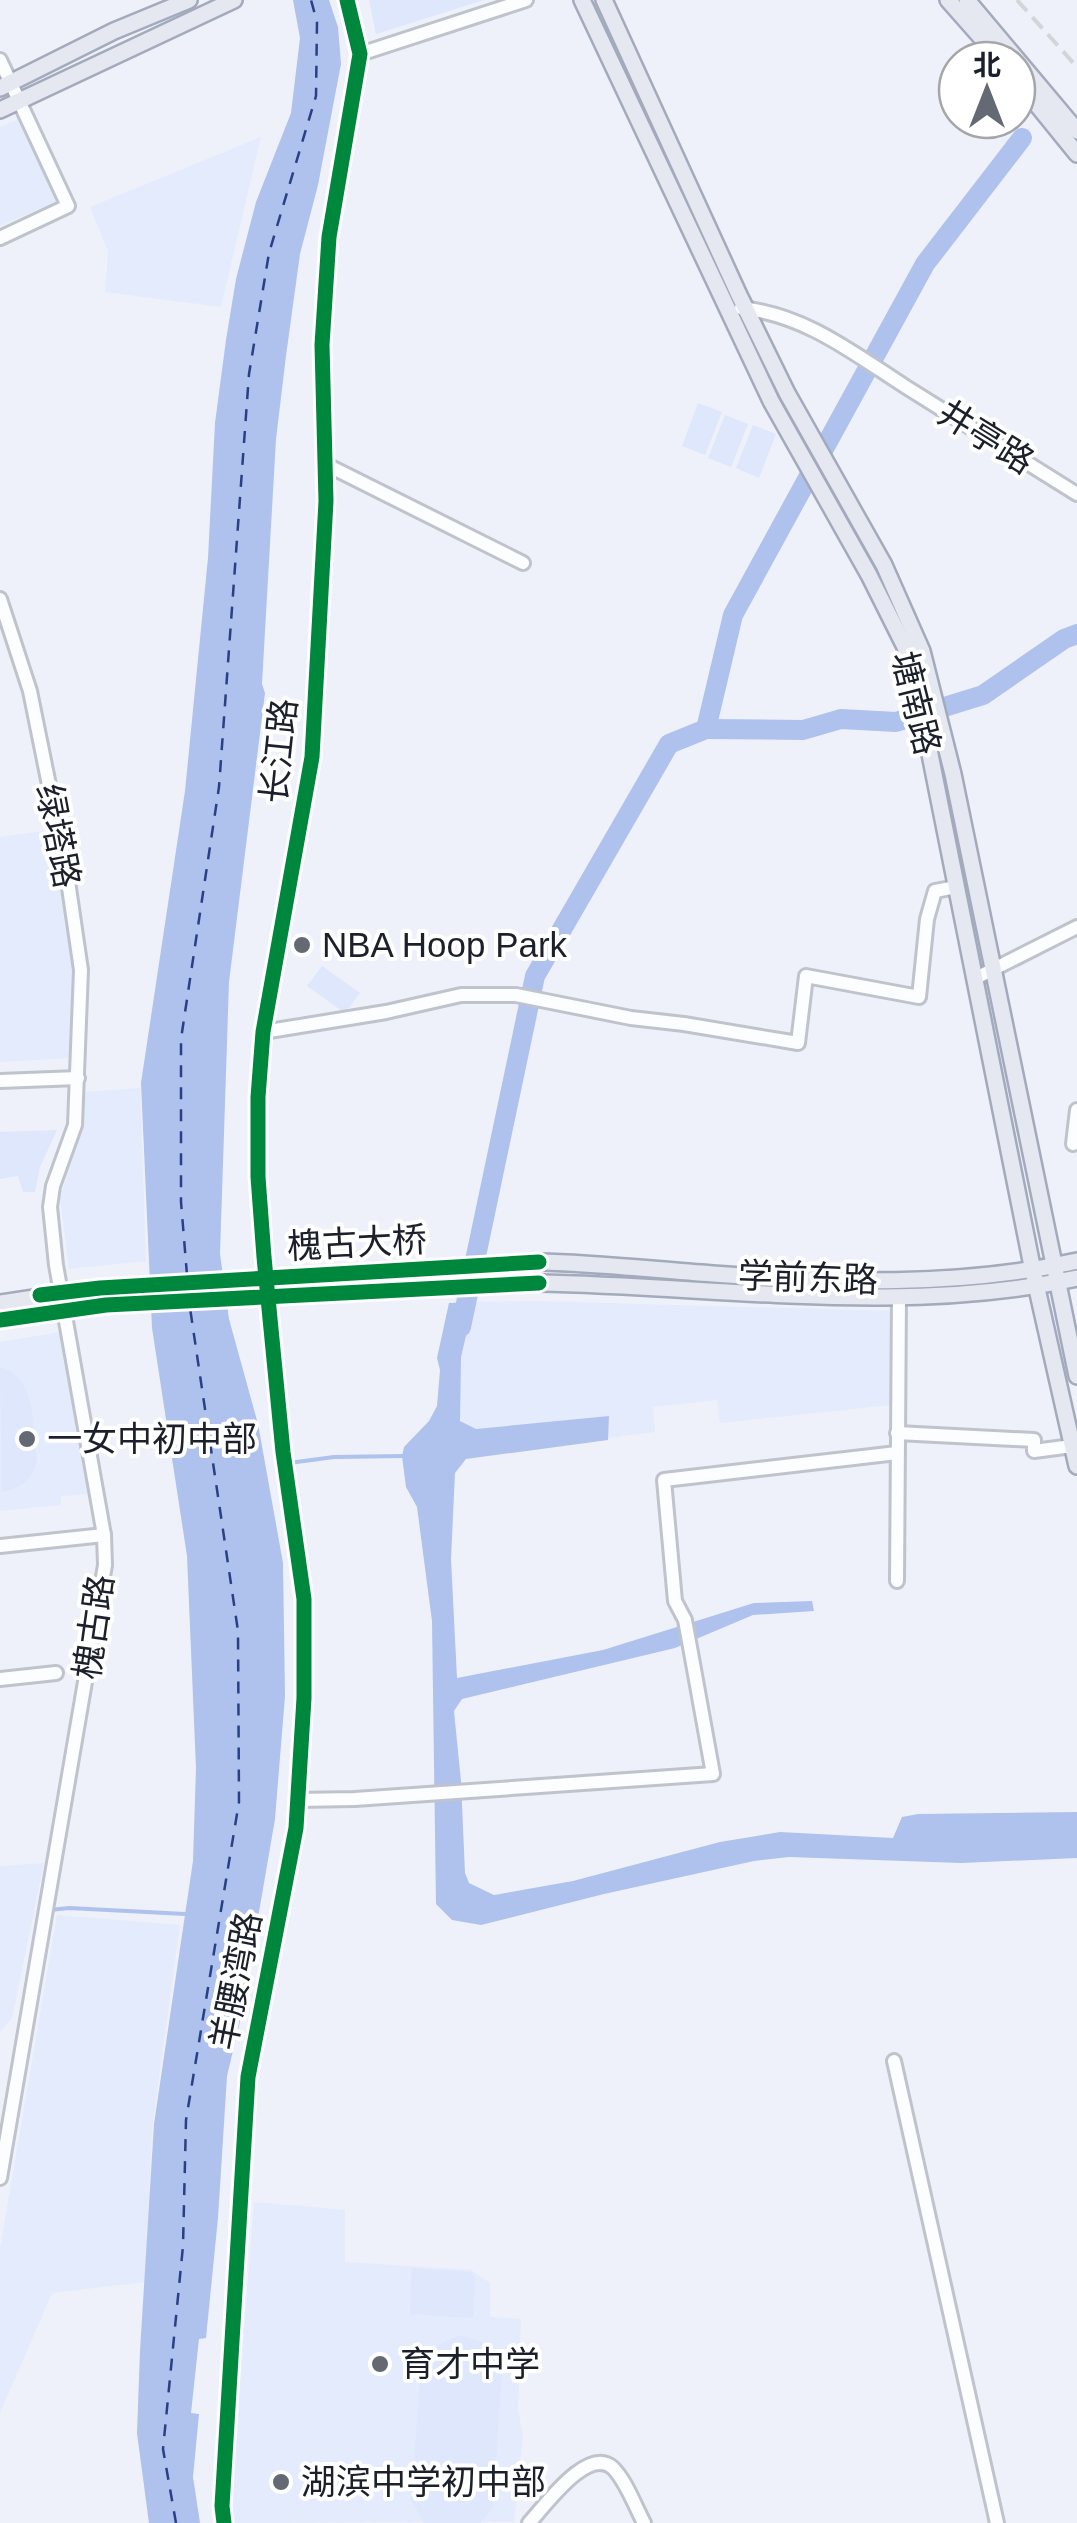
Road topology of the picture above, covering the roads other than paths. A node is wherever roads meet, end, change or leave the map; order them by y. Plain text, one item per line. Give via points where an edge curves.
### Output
1 (189, 0) edge
2 (234, 0) edge
3 (347, 0) edge
4 (526, 0) edge
5 (582, 0) edge
6 (604, 0) edge
7 (948, 0) edge
8 (968, 0) edge
9 (983, 40) edge
10 (360, 54) junction
11 (0, 60) edge
12 (6, 85) edge
13 (21, 101) junction
14 (1037, 105) edge
15 (0, 110) edge
16 (1077, 131) edge
17 (1077, 154) edge
18 (0, 238) edge
19 (726, 308) junction
20 (745, 308) junction
21 (325, 464) junction
22 (1077, 494) edge
23 (523, 564) dead end
24 (0, 599) edge
25 (921, 672) junction
26 (938, 752) junction
27 (956, 887) junction
28 (1077, 927) edge
29 (994, 969) junction
30 (974, 979) junction
31 (263, 1032) junction
32 (78, 1078) junction
33 (0, 1082) edge
34 (1077, 1110) edge
35 (1074, 1144) dead end
36 (1077, 1261) edge
37 (538, 1262) joint
38 (1035, 1278) junction
39 (1077, 1278) edge
40 (539, 1283) joint
41 (1056, 1283) junction
42 (899, 1298) junction
43 (0, 1302) edge
44 (0, 1320) edge
45 (1077, 1376) edge
46 (897, 1434) junction
47 (1072, 1446) junction
48 (284, 1452) joint
49 (897, 1453) junction
50 (1077, 1466) edge
51 (104, 1535) junction
52 (0, 1546) edge
53 (897, 1582) dead end
54 (56, 1673) dead end
55 (0, 1679) edge
56 (298, 1800) junction
57 (894, 2060) dead end
58 (19, 2071) junction
59 (0, 2072) edge
60 (0, 2178) edge
61 (224, 2523) edge
62 (529, 2523) edge
63 (644, 2523) edge
64 (997, 2523) edge

1 - 12 main road
2 - 13 main road
3 - 10 street
4 - 10 street
5 - 19 main road, 塘南路
6 - 20 main road, 塘南路
7 - 9 main road
8 - 16 main road
10 - 21 street, 长江路 via 330,236 322,345
11 - 12 street
12 - 13 street
13 - 15 main road
13 - 18 street via 68,206
14 - 17 main road
19 - 20 street, 井亭路
19 - 25 main road, 塘南路
20 - 22 street, 井亭路 via 799,321 861,355
20 - 25 main road, 塘南路 via 884,565 922,651
21 - 23 street
21 - 31 street, 长江路 via 312,756
24 - 32 street, 绿塔路 via 30,692 68,874 82,970
25 - 26 main road, 塘南路
26 - 27 main road, 塘南路
26 - 29 main road, 塘南路
27 - 30 main road, 塘南路
27 - 31 street via 935,891 919,996 806,976 798,1043 516,995 460,994
28 - 29 street
29 - 30 street
29 - 41 main road, 塘南路
30 - 38 main road, 塘南路
31 - 48 street, 长江路 via 258,1177
32 - 33 street
32 - 51 street, 槐古路 via 75,1125 50,1208
34 - 35 street
36 - 38 main road, 学前东路
37 - 38 main road, 学前东路 via 732,1276
37 - 43 main road, 槐古大桥, bridge via 100,1288
38 - 41 main road, 学前东路
38 - 42 main road, 学前东路
38 - 47 main road, 塘南路
39 - 41 main road, 学前东路
40 - 42 main road, 学前东路
40 - 44 main road, 槐古大桥, bridge via 106,1306
41 - 45 main road, 塘南路
42 - 46 street
46 - 47 street via 1034,1440 1034,1451
46 - 49 street
47 - 50 main road, 塘南路
48 - 56 street, 羊腰湾路 via 304,1599
49 - 53 street
49 - 56 street via 664,1480 675,1601 713,1774
51 - 52 street
51 - 58 street, 槐古路 via 76,1746
54 - 55 street
56 - 61 street, 羊腰湾路 via 248,2077
57 - 64 street
58 - 59 street
58 - 60 street, 槐古路
62 - 63 street via 594,2461 616,2470

